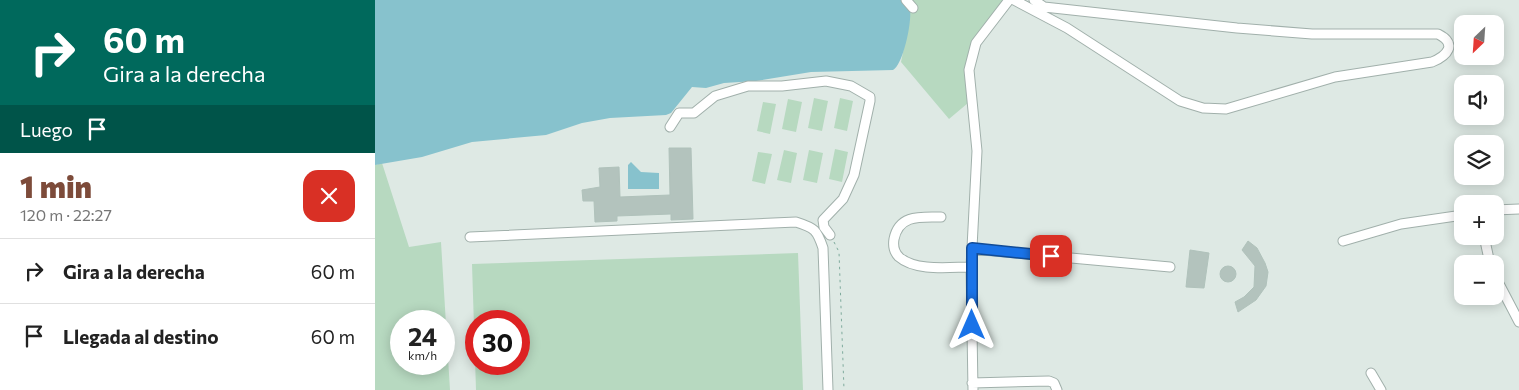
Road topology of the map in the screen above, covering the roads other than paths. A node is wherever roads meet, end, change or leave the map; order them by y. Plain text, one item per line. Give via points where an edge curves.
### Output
1 (907, 0) edge
2 (1009, 0) edge
3 (1014, 0) edge
4 (1034, 0) edge
5 (913, 8) dead end
6 (1042, 9) junction
7 (1072, 10) junction
8 (1067, 28) junction
9 (670, 127) dead end
10 (1519, 209) edge
11 (1504, 210) edge
12 (941, 217) dead end
13 (1454, 218) edge
14 (830, 235) road end
15 (470, 237) dead end
16 (1343, 241) dead end
17 (972, 248) junction
18 (971, 267) junction
19 (1169, 267) dead end
20 (1504, 293) edge
21 (1519, 322) edge
22 (1371, 373) dead end
23 (973, 387) edge
24 (828, 390) edge
25 (1057, 390) edge
26 (1381, 390) edge

1 - 5 street
2 - 17 street via 976,43 969,65 977,151
3 - 6 street
4 - 6 street
6 - 7 street
6 - 8 street
7 - 8 street
7 - 8 street via 1312,34 1438,34 1449,44 1442,58 1432,62 1335,77 1226,109 1203,108 1180,101
9 - 14 street via 679,113 694,113 715,96 748,86 825,81 851,86 870,96 854,175 843,199 823,220
10 - 11 street
12 - 18 street via 912,217 901,223 893,249 899,257 917,265
13 - 16 street via 1401,224
15 - 24 street via 796,222 809,226 817,232 823,248
17 - 18 street
17 - 19 street
18 - 23 street
20 - 21 street
22 - 26 street
23 - 25 street via 1049,381 1057,386

